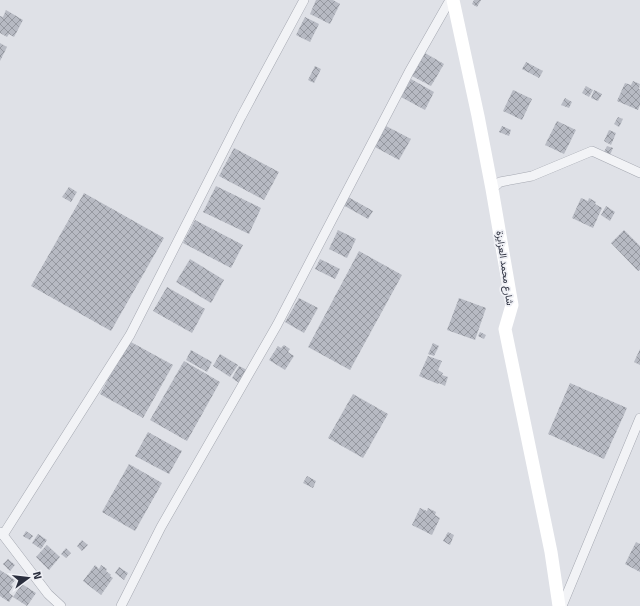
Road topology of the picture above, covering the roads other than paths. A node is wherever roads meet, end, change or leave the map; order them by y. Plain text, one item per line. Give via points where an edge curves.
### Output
1 (304, 0) edge
2 (450, 0) edge
3 (453, 0) edge
4 (640, 173) edge
5 (492, 189) junction
6 (640, 418) edge
7 (1, 534) edge
8 (61, 606) edge
9 (121, 606) edge
10 (560, 606) edge

1 - 7 street via 130,335
2 - 9 street via 409,72 277,325 160,527
3 - 5 main road, شارع محمد العزايزة
4 - 5 street via 592,151 532,176 500,182
5 - 10 main road, شارع محمد العزايزة via 512,305 505,329
6 - 10 street
7 - 8 street via 48,594

